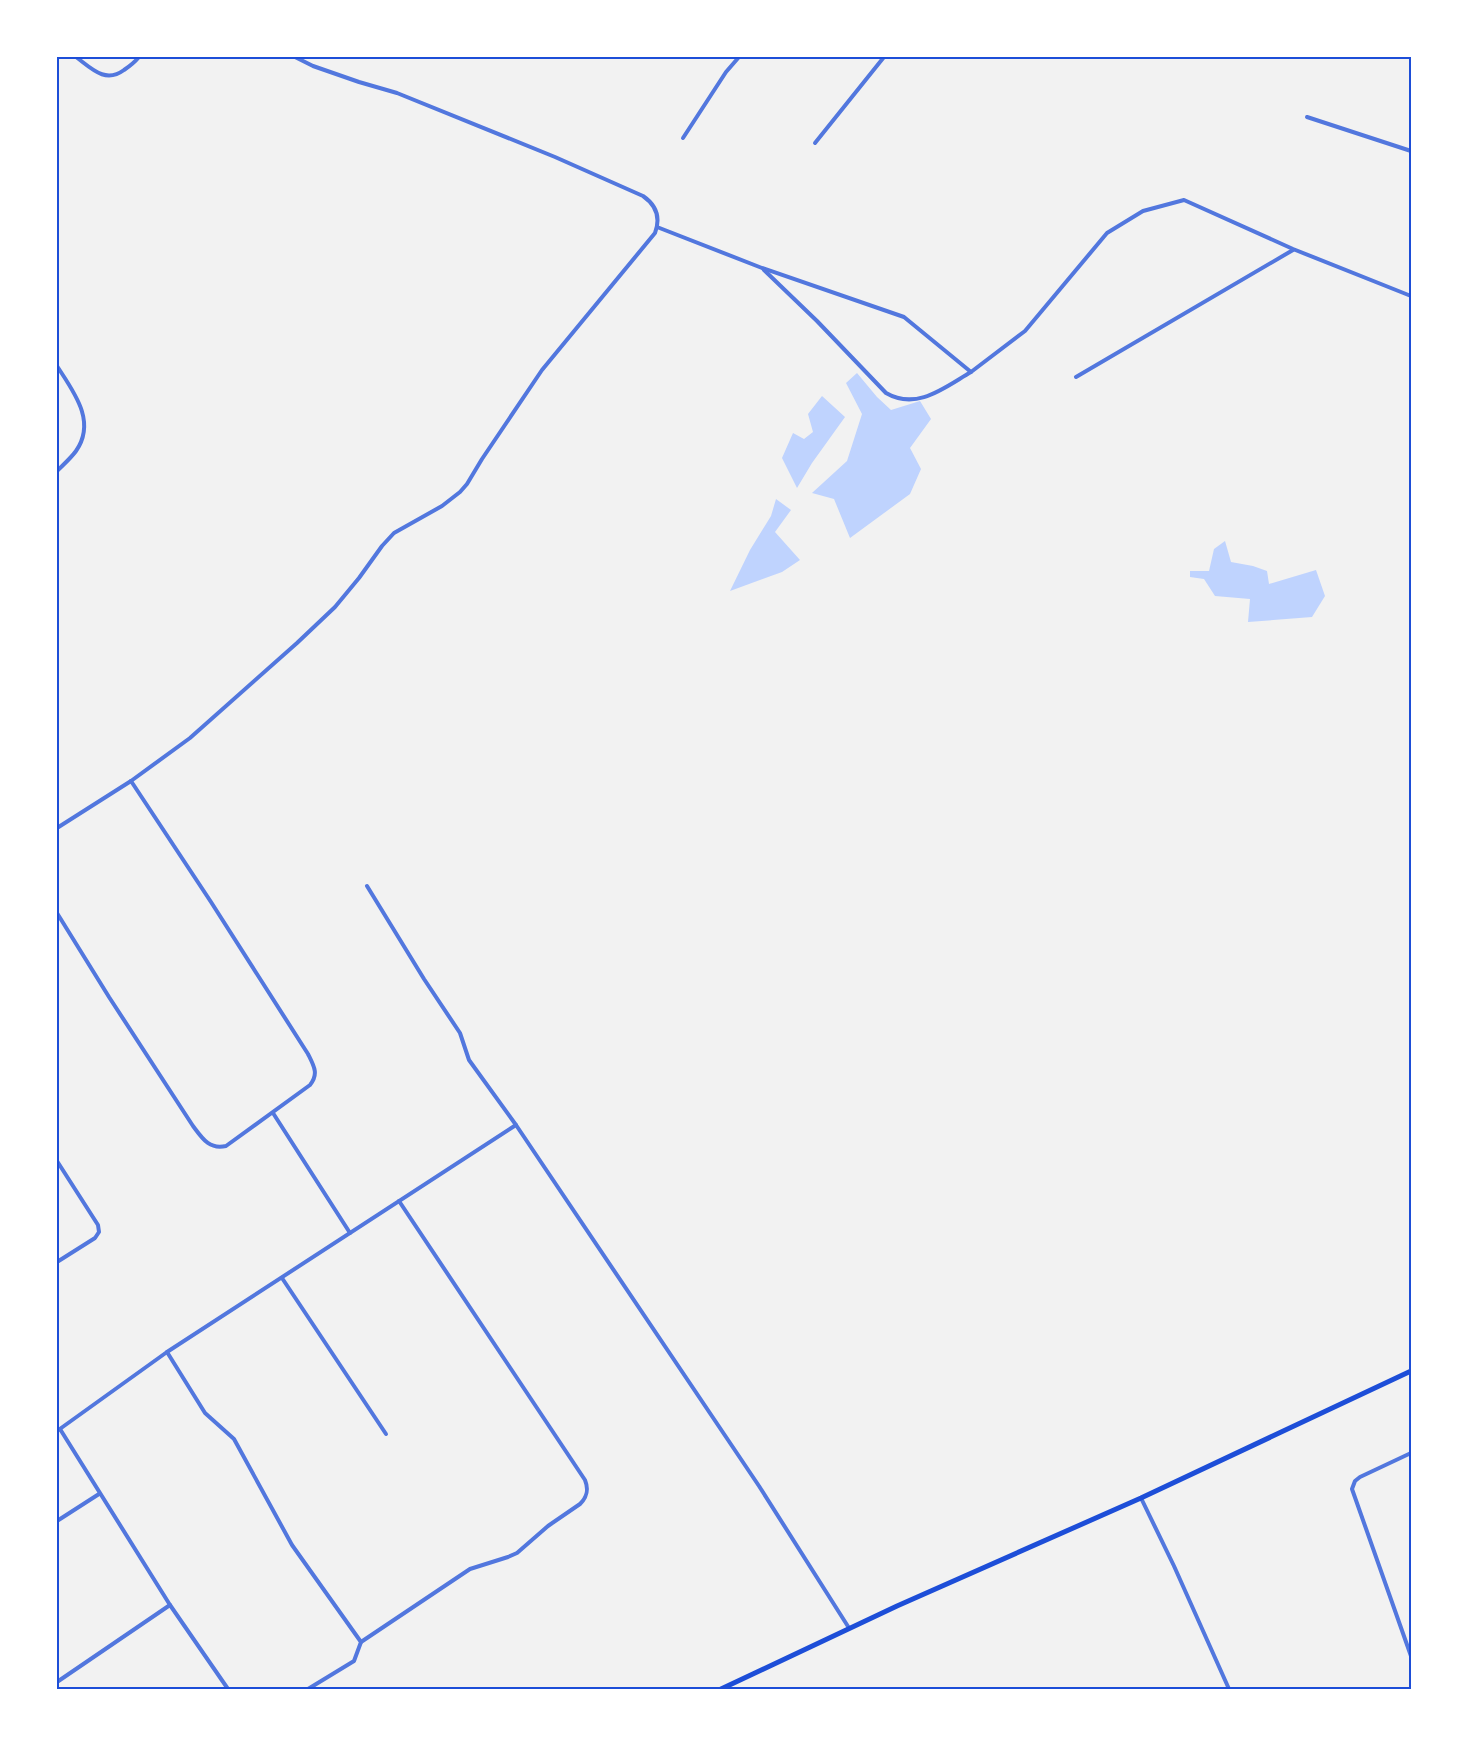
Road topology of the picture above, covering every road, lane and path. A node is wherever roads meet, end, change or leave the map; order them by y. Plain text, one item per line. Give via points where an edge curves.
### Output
1 (76, 57) edge
2 (139, 57) edge
3 (295, 57) edge
4 (739, 57) edge
5 (884, 57) edge
6 (1307, 117) dead end
7 (682, 138) dead end
8 (815, 142) dead end
9 (1411, 152) edge
10 (657, 227) junction
11 (1293, 249) junction
12 (762, 268) junction
13 (1411, 296) edge
14 (57, 366) edge
15 (971, 372) junction
16 (1076, 377) dead end
17 (57, 471) edge
18 (131, 781) junction
19 (57, 828) edge
20 (367, 886) dead end
21 (57, 913) edge
22 (273, 1113) junction
23 (516, 1125) junction
24 (57, 1161) edge
25 (399, 1201) junction
26 (350, 1233) junction
27 (57, 1262) edge
28 (282, 1278) junction
29 (167, 1352) junction
30 (1411, 1371) edge
31 (58, 1430) edge
32 (386, 1434) dead end
33 (1411, 1453) edge
34 (99, 1494) junction
35 (1141, 1498) junction
36 (57, 1521) edge
37 (170, 1605) junction
38 (849, 1628) junction
39 (361, 1642) junction
40 (1411, 1656) edge
41 (57, 1683) edge
42 (228, 1689) edge
43 (308, 1689) edge
44 (721, 1689) edge
45 (1229, 1689) edge

1 - 2 street via 102,75 117,76
3 - 10 street via 397,93 643,196 655,207
4 - 7 street
5 - 8 street
6 - 9 street
10 - 12 street
10 - 18 street via 542,370 467,484 442,506 394,533 335,607 297,643 190,738
11 - 13 street
11 - 15 street via 1184,200 1143,211 1107,233 1025,331
11 - 16 street
12 - 15 street via 904,317
12 - 15 street via 891,396 922,399
14 - 17 street via 76,395 85,430 77,450
18 - 19 street
18 - 22 street via 315,1066 310,1085
20 - 23 street via 460,1033 469,1060
21 - 22 street via 203,1140 214,1147 226,1146
22 - 26 street
23 - 25 street
23 - 38 street via 759,1486
24 - 27 street via 99,1232
25 - 26 street
25 - 39 street via 585,1480 588,1491 580,1504 517,1553 470,1569
26 - 28 street
28 - 29 street
28 - 32 street
29 - 31 street
29 - 39 street via 205,1413 234,1439 292,1545
30 - 35 main road
31 - 34 street
33 - 40 street via 1360,1477 1352,1488
34 - 36 street
34 - 37 street
35 - 38 main road
35 - 45 street
37 - 41 street
37 - 42 street
38 - 44 main road
39 - 43 street via 354,1661

